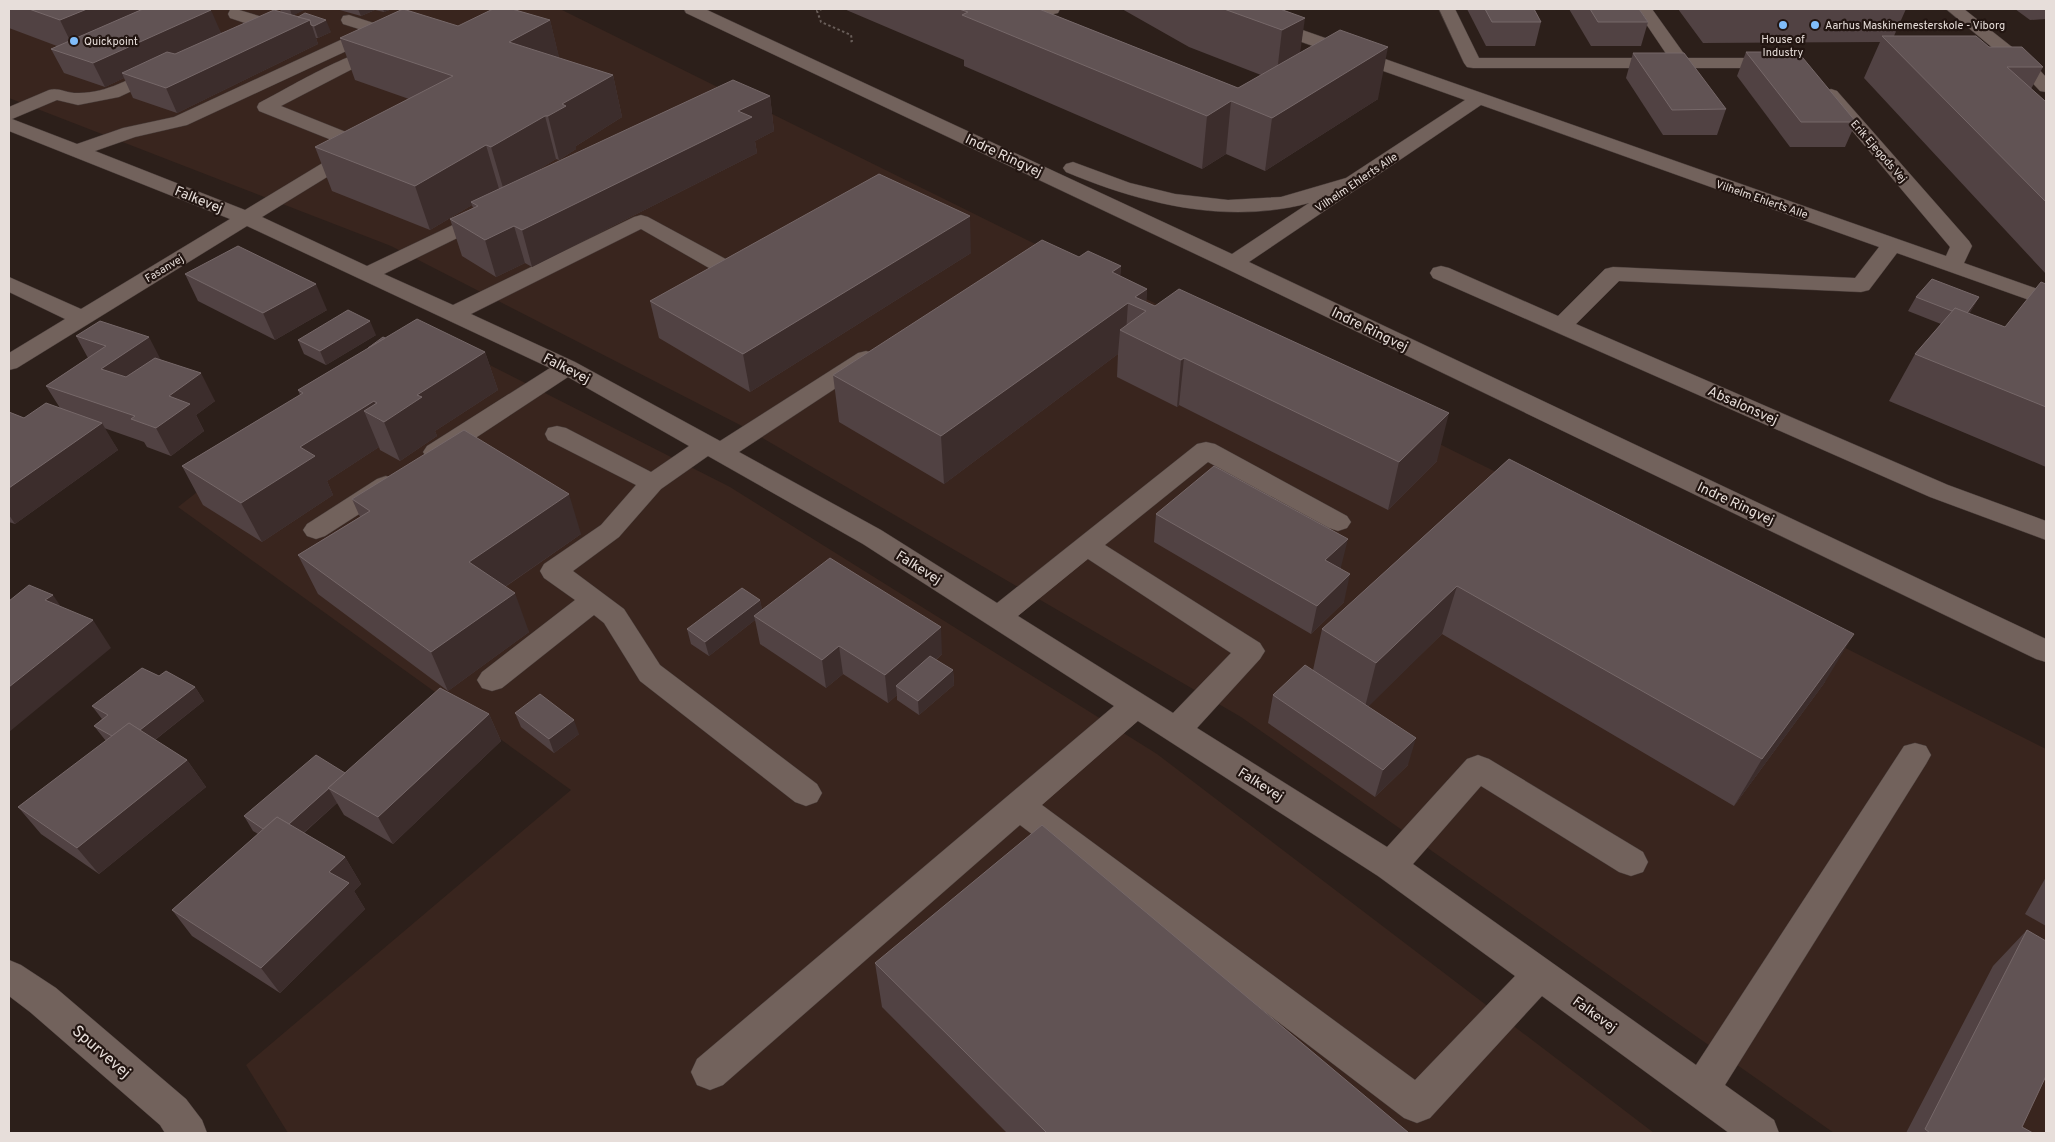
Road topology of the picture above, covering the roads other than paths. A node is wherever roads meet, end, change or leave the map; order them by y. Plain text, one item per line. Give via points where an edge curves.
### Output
1 (692, 9) edge
2 (1052, 9) edge
3 (1237, 9) edge
4 (1447, 9) edge
5 (1644, 9) edge
6 (1954, 9) edge
7 (236, 14) dead end
8 (349, 20) dead end
9 (1047, 28) edge
10 (228, 39) edge
11 (399, 46) edge
12 (1682, 63) junction
13 (1794, 63) edge
14 (175, 64) edge
15 (1822, 85) edge
16 (2046, 88) edge
17 (1478, 99) junction
18 (9, 114) edge
19 (9, 124) edge
20 (962, 136) junction
21 (77, 151) junction
22 (1355, 182) junction
23 (501, 209) edge
24 (246, 218) junction
25 (1892, 245) junction
26 (1233, 263) junction
27 (1952, 266) junction
28 (1441, 273) dead end
29 (367, 274) junction
30 (738, 275) edge
31 (9, 284) edge
32 (2046, 299) edge
33 (453, 314) junction
34 (82, 318) junction
35 (1562, 326) junction
36 (885, 346) edge
37 (9, 363) edge
38 (567, 367) junction
39 (557, 434) dead end
40 (714, 449) junction
41 (652, 482) junction
42 (1338, 522) dead end
43 (316, 530) dead end
44 (2046, 530) edge
45 (1087, 546) junction
46 (594, 600) junction
47 (998, 617) junction
48 (2046, 651) edge
49 (492, 680) dead end
50 (1136, 705) junction
51 (1176, 730) junction
52 (1915, 755) dead end
53 (806, 793) dead end
54 (1018, 806) junction
55 (1631, 862) dead end
56 (1390, 866) junction
57 (1540, 974) junction
58 (9, 976) edge
59 (710, 1072) dead end
60 (1701, 1090) junction
61 (188, 1133) edge
62 (1760, 1133) edge

1 - 20 street, Indre Ringvej
2 - 9 street via 1013,15
3 - 17 street, Vilhelm Ehlerts Alle via 1268,24
4 - 12 street via 1473,63
5 - 12 street
6 - 16 street via 2030,70
7 - 10 street via 263,23
8 - 21 street via 377,30 180,121 130,132
11 - 24 street, Fasanvej via 356,60 266,107 364,146
12 - 13 street
14 - 18 street via 113,93 78,99 55,94
15 - 27 street, Erik Ejegods Vej via 1961,246
17 - 22 street, Vilhelm Ehlerts Alle
17 - 25 street, Vilhelm Ehlerts Alle
19 - 21 street, Falkevej
20 - 22 street via 996,140 1103,182 1191,204 1281,203
20 - 26 street, Indre Ringvej
21 - 24 street, Falkevej
22 - 26 street, Vilhelm Ehlerts Alle
23 - 29 street
24 - 29 street, Falkevej
24 - 34 street, Fasanvej
25 - 27 street, Vilhelm Ehlerts Alle
25 - 35 street via 1861,285 1613,274
26 - 48 street, Indre Ringvej
27 - 32 street, Vilhelm Ehlerts Alle
28 - 35 street, Absalonsvej
29 - 33 street, Falkevej
30 - 33 street via 641,221
31 - 34 street
33 - 38 street, Falkevej
34 - 37 street, Fasanvej
35 - 44 street, Absalonsvej via 1939,491
36 - 40 street
38 - 40 street, Falkevej
38 - 43 street
39 - 41 street
40 - 41 street
40 - 47 street, Falkevej via 872,537
41 - 46 street via 610,531 554,571
42 - 45 street via 1206,450
45 - 47 street
45 - 51 street via 1250,651
46 - 49 street
46 - 53 street via 614,616 650,673
47 - 50 street, Falkevej
50 - 51 street, Falkevej
50 - 54 street
51 - 56 street, Falkevej
52 - 60 street
54 - 57 street via 1417,1105
54 - 59 street
55 - 56 street via 1478,768
56 - 57 street, Falkevej
57 - 60 street, Falkevej
58 - 61 street, Spurvevej via 43,1000 173,1112
60 - 62 street, Falkevej

